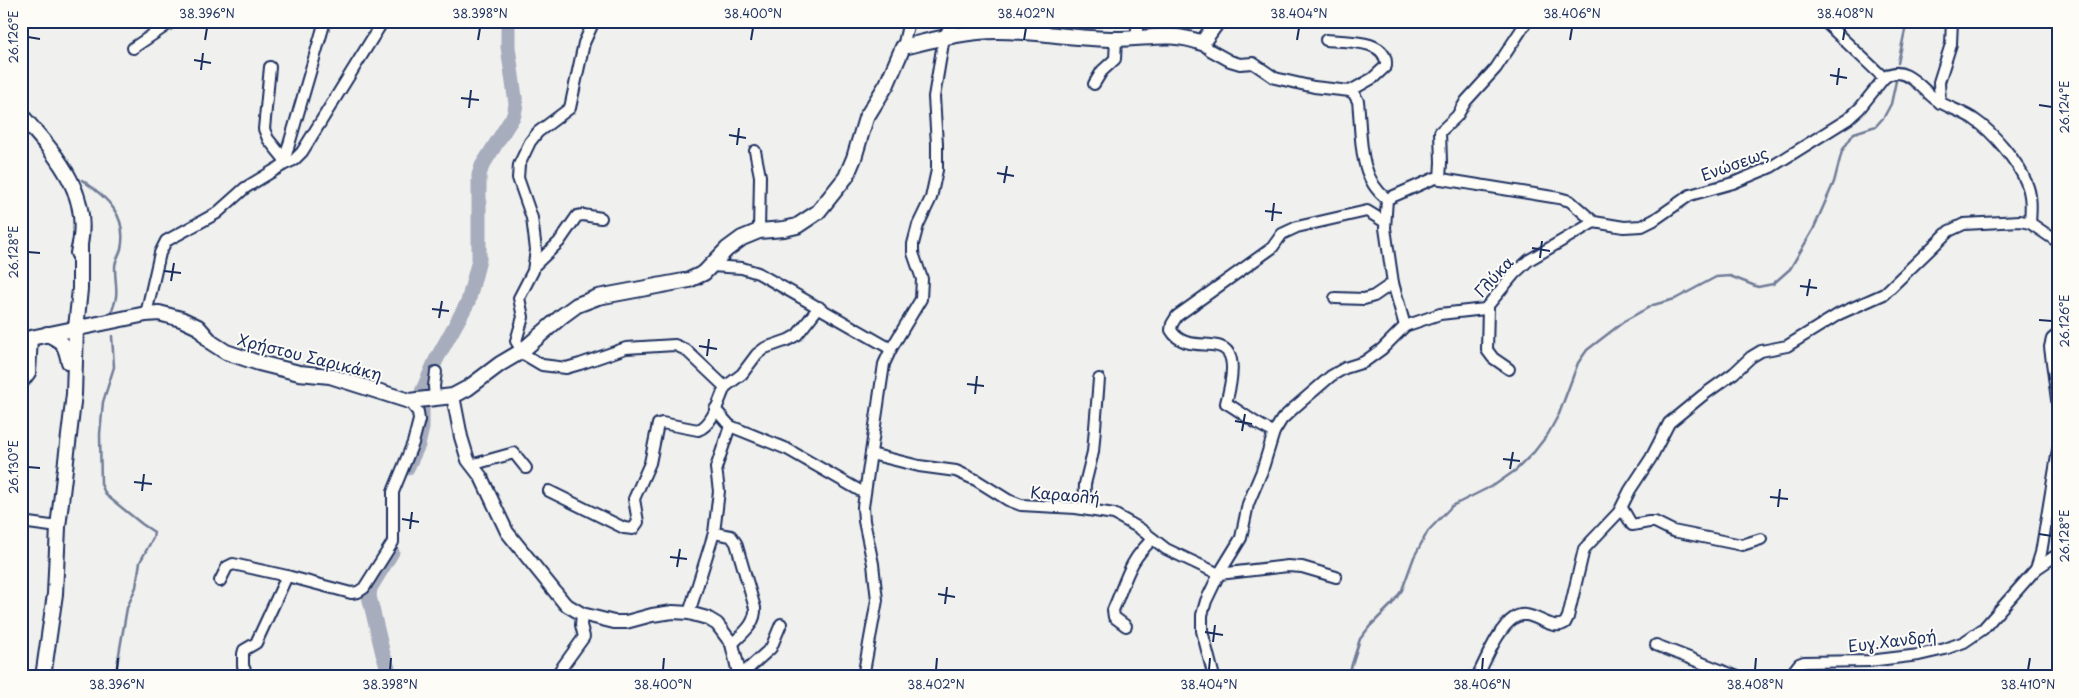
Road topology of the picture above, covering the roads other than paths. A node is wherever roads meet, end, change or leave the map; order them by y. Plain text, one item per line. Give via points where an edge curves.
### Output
1 (173, 21) edge
2 (325, 21) edge
3 (383, 21) edge
4 (594, 21) edge
5 (909, 21) edge
6 (958, 21) edge
7 (1138, 21) edge
8 (1218, 21) edge
9 (1527, 21) edge
10 (1824, 21) edge
11 (1952, 21) edge
12 (944, 37) junction
13 (1136, 37) junction
14 (1116, 39) junction
15 (1326, 40) dead end
16 (1202, 43) junction
17 (133, 48) dead end
18 (903, 48) junction
19 (270, 67) dead end
20 (1884, 78) junction
21 (1094, 84) dead end
22 (1350, 91) junction
23 (1940, 103) junction
24 (21, 115) edge
25 (755, 151) dead end
26 (284, 162) junction
27 (1440, 179) junction
28 (1388, 199) junction
29 (601, 218) dead end
30 (1385, 222) junction
31 (1594, 222) junction
32 (2030, 223) junction
33 (759, 231) junction
34 (2058, 242) edge
35 (80, 244) junction
36 (534, 266) junction
37 (711, 266) junction
38 (1393, 283) junction
39 (80, 289) junction
40 (1334, 298) dead end
41 (819, 307) junction
42 (1488, 308) junction
43 (146, 314) junction
44 (105, 322) junction
45 (1405, 326) junction
46 (73, 328) junction
47 (47, 334) junction
48 (2058, 334) edge
49 (27, 339) edge
50 (891, 349) junction
51 (521, 352) junction
52 (69, 362) junction
53 (1509, 369) dead end
54 (436, 372) dead end
55 (1099, 378) dead end
56 (21, 385) edge
57 (725, 387) junction
58 (453, 396) junction
59 (73, 400) junction
60 (422, 400) junction
61 (2058, 407) edge
62 (715, 410) junction
63 (730, 426) junction
64 (1274, 432) junction
65 (2058, 450) edge
66 (872, 454) junction
67 (471, 465) junction
68 (526, 468) dead end
69 (549, 491) dead end
70 (864, 494) junction
71 (1622, 508) junction
72 (1084, 509) junction
73 (21, 522) edge
74 (58, 527) junction
75 (714, 533) junction
76 (1153, 539) junction
77 (1761, 539) dead end
78 (2058, 554) edge
79 (2036, 569) junction
80 (1219, 574) junction
81 (287, 576) junction
82 (1336, 578) dead end
83 (220, 580) dead end
84 (688, 613) junction
85 (582, 614) junction
86 (781, 624) dead end
87 (1126, 626) dead end
88 (732, 644) junction
89 (1656, 645) dead end
90 (43, 677) edge
91 (248, 677) edge
92 (556, 677) edge
93 (739, 677) edge
94 (863, 677) edge
95 (1214, 677) edge
96 (1477, 677) edge
97 (1738, 677) edge
98 (1789, 677) edge

1 - 17 street
2 - 26 street
3 - 26 street via 302,152 294,160
4 - 36 street via 584,43 570,108 538,132 519,166 519,184 534,229
5 - 18 street
6 - 12 street
7 - 13 street
8 - 16 main road
9 - 27 street via 1496,68 1440,132
10 - 20 street
11 - 23 street via 1950,44 1939,82
12 - 14 main road via 995,31
12 - 18 main road
12 - 50 street via 934,97 937,170 931,198 913,244 922,279 921,299
13 - 14 main road
13 - 16 main road via 1172,35
14 - 21 street via 1115,59
15 - 22 street via 1376,46 1384,56 1386,66 1382,71
16 - 22 street via 1230,61 1253,63 1282,80
18 - 33 main road via 887,84 866,118 846,177 834,194 818,212 797,226
19 - 26 street via 264,128
20 - 23 street via 1892,73 1908,76
20 - 31 street, Ενώσεως via 1848,119 1764,171 1690,195 1642,226
22 - 28 street via 1358,101 1364,161 1376,189
23 - 32 street via 1976,121 2010,156 2030,195
24 - 35 main road via 71,178 82,219
25 - 33 street via 760,176
26 - 43 street via 245,188 217,214 166,241 160,253
27 - 28 street via 1431,179
27 - 31 street via 1564,199
28 - 30 street
29 - 36 street via 577,216 560,242
30 - 38 street
30 - 64 street via 1367,211 1297,227 1282,234 1272,248 1173,320 1171,330 1178,339 1215,344 1228,351 1233,371 1226,403
31 - 42 street, Γλύκα via 1529,260
32 - 34 street
32 - 71 street via 1973,222 1961,225 1949,231 1884,294 1839,314 1787,346 1756,353 1674,417
33 - 37 main road via 736,242
35 - 39 main road
35 - 46 main road
36 - 51 street via 519,298 523,317 516,341
37 - 41 street via 749,270
37 - 51 main road via 689,280 598,297 577,305
38 - 40 street via 1364,299
38 - 45 street
39 - 44 main road via 83,307 90,316
39 - 46 main road
41 - 50 street
41 - 57 street via 797,335 765,348 745,371
42 - 45 street, Γλύκα via 1440,314
42 - 53 street via 1487,350
43 - 44 main road, Χρήστου Σαρικάκη
43 - 60 main road, Χρήστου Σαρικάκη via 159,313 198,327 212,343 234,356
44 - 46 main road, Χρήστου Σαρικάκη
45 - 64 street via 1364,362 1331,376 1295,406
46 - 47 main road, Χρήστου Σαρικάκη
46 - 52 main road
46 - 59 main road
47 - 49 main road, Χρήστου Σαρικάκη
47 - 52 main road via 65,346
48 - 61 street via 2050,347
49 - 56 street via 30,373
50 - 66 street via 883,372
51 - 57 street via 542,366 566,368 626,348 675,345 686,350
51 - 58 main road
52 - 59 main road
54 - 60 street via 434,386
55 - 72 street
57 - 62 street
58 - 60 main road, Χρήστου Σαρικάκη
58 - 67 street via 461,437
59 - 74 main road
60 - 81 street via 413,443 392,492 394,537 367,584 351,594
62 - 63 street
62 - 69 street via 705,426 698,430 658,424 650,463 634,500 638,522 633,529 624,528
63 - 70 street via 787,449
63 - 75 street via 716,468 719,490
64 - 80 street via 1248,504 1241,538
65 - 79 street
66 - 70 street
66 - 72 street, Καραολή via 956,471 1021,506
67 - 68 street via 514,452
67 - 85 street via 481,477 508,532 558,597
70 - 94 street via 864,521 876,600
71 - 77 street via 1632,525 1655,522 1673,531 1742,544
71 - 96 street via 1584,549 1565,622 1555,625 1530,616 1515,617 1498,637
72 - 76 street, Καραολή via 1119,515
73 - 74 street
74 - 90 main road via 55,594
75 - 84 street
75 - 88 street via 731,536 736,543 754,608 752,624
76 - 80 street, Καραολή via 1166,550
76 - 87 street via 1130,566 1113,610 1114,617
78 - 79 street, Ευγ.Χανδρή
79 - 98 street, Ευγ.Χανδρή via 1983,629 1964,642 1919,655 1869,661 1804,662
80 - 82 street via 1288,566
80 - 95 street via 1206,601 1202,621
81 - 83 street via 233,564 227,567
81 - 91 street via 256,643 244,650 243,666
84 - 85 street via 661,614 620,623
84 - 88 street via 716,624
85 - 92 street via 584,637
86 - 93 street via 771,648
88 - 93 street
89 - 97 street

